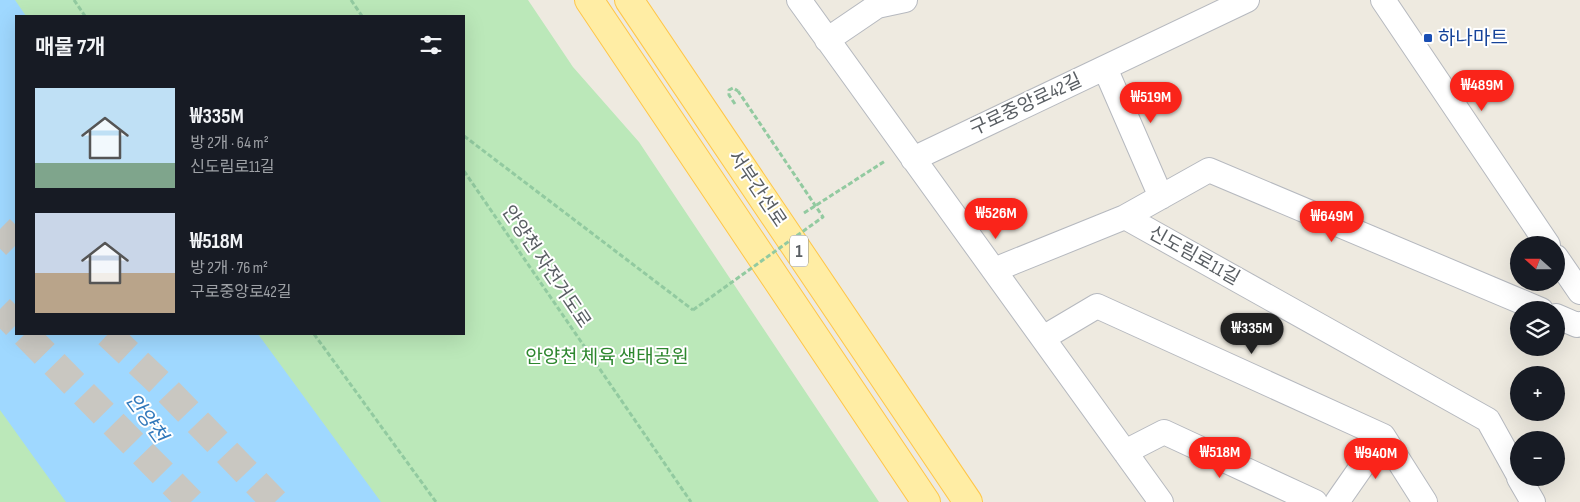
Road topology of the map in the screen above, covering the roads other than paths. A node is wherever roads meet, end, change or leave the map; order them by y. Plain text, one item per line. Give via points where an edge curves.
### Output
1 (588, 0) edge
2 (629, 0) edge
3 (798, 0) edge
4 (905, 0) edge
5 (1247, 0) edge
6 (1382, 0) edge
7 (827, 40) junction
8 (1105, 68) junction
9 (909, 153) junction
10 (1161, 196) junction
11 (1125, 217) junction
12 (1542, 236) edge
13 (994, 270) junction
14 (1565, 270) edge
15 (1580, 292) edge
16 (1520, 301) edge
17 (1565, 320) edge
18 (1580, 324) edge
19 (1043, 338) junction
20 (1383, 436) junction
21 (1125, 452) junction
22 (1510, 460) edge
23 (1524, 486) edge
24 (926, 502) edge
25 (968, 502) edge
26 (1161, 502) edge
27 (1315, 502) edge
28 (1337, 502) edge
29 (1424, 502) edge
30 (1533, 502) edge

1 - 24 main road, 서부간선로 / 1
2 - 25 main road, 서부간선로 / 1
3 - 7 street
4 - 7 street via 877,6
5 - 8 street, 구로중앙로42길
6 - 12 street
7 - 9 street
8 - 9 street, 구로중앙로42길
8 - 10 street
9 - 13 street
10 - 11 street
10 - 16 street via 1209,170
11 - 13 street
11 - 22 street, 신도림로11길 via 1488,420
13 - 19 street
14 - 15 street
17 - 18 street
19 - 20 street via 1097,306
19 - 21 street
20 - 28 street
20 - 29 street
21 - 26 street
21 - 27 street via 1164,432
23 - 30 street, 신도림로11길

